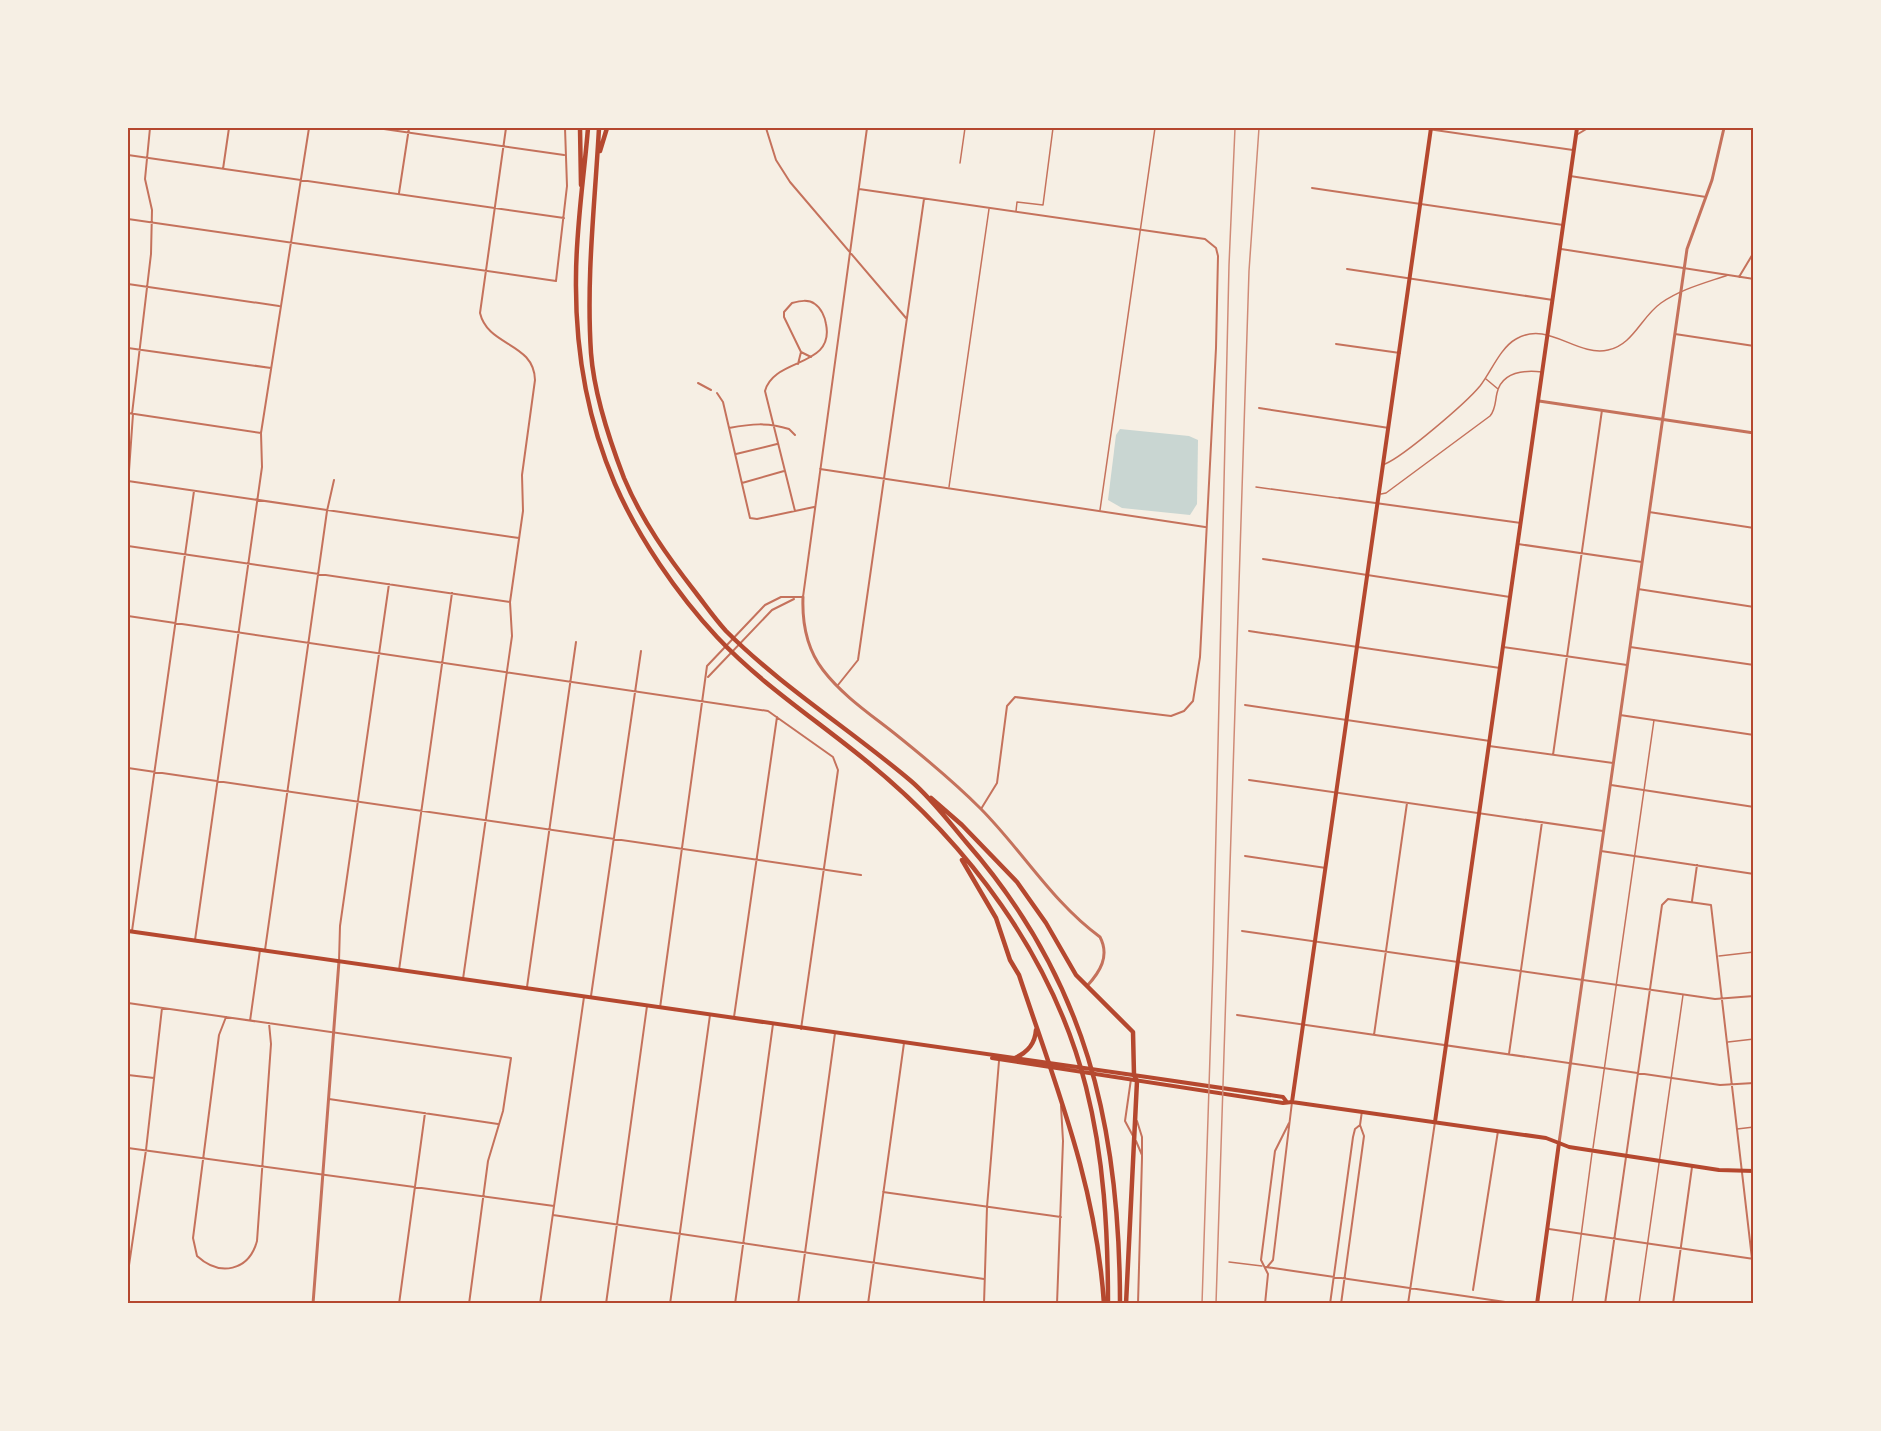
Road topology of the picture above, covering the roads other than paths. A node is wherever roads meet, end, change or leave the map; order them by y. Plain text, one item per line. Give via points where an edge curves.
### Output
1 (150, 128) edge
2 (229, 128) edge
3 (309, 128) edge
4 (376, 128) edge
5 (409, 128) edge
6 (506, 128) edge
7 (565, 128) edge
8 (580, 128) edge
9 (588, 128) edge
10 (599, 128) edge
11 (606, 128) edge
12 (766, 128) edge
13 (867, 128) edge
14 (965, 128) edge
15 (1053, 128) edge
16 (1155, 128) edge
17 (1421, 128) edge
18 (1431, 128) edge
19 (1577, 128) edge
20 (1588, 128) edge
21 (1724, 128) edge
22 (409, 132) junction
23 (1576, 135) junction
24 (503, 146) junction
25 (1574, 150) junction
26 (128, 155) edge
27 (564, 155) junction
28 (146, 157) junction
29 (598, 160) junction
30 (960, 164) dead end
31 (223, 169) junction
32 (1570, 176) junction
33 (301, 180) junction
34 (1312, 188) dead end
35 (859, 189) junction
36 (399, 194) junction
37 (1706, 197) junction
38 (924, 199) junction
39 (1420, 204) junction
40 (582, 207) junction
41 (494, 208) junction
42 (989, 208) junction
43 (1016, 212) junction
44 (564, 218) junction
45 (128, 219) edge
46 (152, 222) junction
47 (1563, 225) junction
48 (1142, 229) junction
49 (290, 242) junction
50 (1560, 249) junction
51 (850, 252) junction
52 (1754, 252) edge
53 (1684, 268) junction
54 (1347, 269) dead end
55 (484, 270) junction
56 (1728, 275) junction
57 (1739, 277) junction
58 (1410, 279) junction
59 (1754, 279) edge
60 (128, 284) edge
61 (148, 286) junction
62 (1553, 300) junction
63 (280, 306) junction
64 (906, 318) junction
65 (1675, 334) junction
66 (1336, 344) dead end
67 (1754, 346) edge
68 (128, 348) edge
69 (139, 349) junction
70 (801, 352) junction
71 (1400, 353) junction
72 (811, 357) junction
73 (798, 364) junction
74 (271, 368) junction
75 (1543, 372) junction
76 (1485, 378) junction
77 (698, 383) dead end
78 (1498, 389) junction
79 (711, 390) dead end
80 (717, 393) dead end
81 (1538, 401) junction
82 (1259, 408) dead end
83 (1602, 410) junction
84 (128, 413) edge
85 (133, 414) junction
86 (1663, 419) junction
87 (772, 427) junction
88 (729, 428) junction
89 (1389, 428) junction
90 (261, 433) junction
91 (1754, 433) edge
92 (795, 435) dead end
93 (777, 444) junction
94 (735, 454) junction
95 (1384, 464) junction
96 (819, 470) junction
97 (784, 471) junction
98 (883, 479) junction
99 (334, 480) dead end
100 (128, 482) edge
101 (742, 483) junction
102 (1256, 487) dead end
103 (949, 489) junction
104 (194, 491) junction
105 (1381, 494) junction
106 (1339, 498) joint
107 (257, 500) junction
108 (1380, 502) junction
109 (814, 507) junction
110 (327, 510) junction
111 (795, 511) junction
112 (1099, 511) junction
113 (1649, 512) junction
114 (1521, 524) junction
115 (1206, 527) junction
116 (1754, 528) edge
117 (519, 538) junction
118 (1518, 544) junction
119 (128, 546) edge
120 (185, 554) junction
121 (1582, 554) junction
122 (1263, 559) dead end
123 (1642, 562) junction
124 (248, 564) junction
125 (319, 574) junction
126 (1368, 575) junction
127 (389, 584) junction
128 (1638, 590) junction
129 (452, 593) junction
130 (796, 597) junction
131 (803, 597) junction
132 (1510, 597) junction
133 (510, 602) junction
134 (1754, 607) edge
135 (128, 616) edge
136 (175, 622) junction
137 (1249, 631) dead end
138 (238, 632) junction
139 (309, 642) junction
140 (576, 642) dead end
141 (1358, 647) junction
142 (1503, 647) junction
143 (1630, 647) junction
144 (641, 651) dead end
145 (379, 652) junction
146 (1567, 657) junction
147 (443, 662) junction
148 (1628, 665) junction
149 (1754, 665) edge
150 (1500, 668) junction
151 (507, 672) junction
152 (707, 677) junction
153 (571, 680) junction
154 (837, 686) junction
155 (635, 690) junction
156 (704, 700) junction
157 (1245, 705) dead end
158 (1620, 714) junction
159 (777, 717) junction
160 (1348, 720) junction
161 (1654, 720) junction
162 (1754, 735) edge
163 (1489, 743) junction
164 (1553, 755) junction
165 (1613, 764) junction
166 (128, 768) edge
167 (154, 771) junction
168 (218, 780) junction
169 (1249, 780) dead end
170 (915, 784) junction
171 (1610, 785) junction
172 (1644, 790) junction
173 (288, 791) junction
174 (1337, 793) junction
175 (358, 801) junction
176 (1407, 803) junction
177 (1754, 807) edge
178 (980, 809) junction
179 (421, 811) junction
180 (1479, 813) junction
181 (486, 820) junction
182 (1542, 822) junction
183 (550, 830) junction
184 (1604, 831) junction
185 (613, 839) junction
186 (948, 841) junction
187 (683, 849) junction
188 (1601, 851) junction
189 (1245, 856) dead end
190 (1635, 856) junction
191 (756, 860) junction
192 (1697, 865) junction
193 (1326, 868) junction
194 (824, 870) junction
195 (1754, 874) edge
196 (861, 875) dead end
197 (1692, 902) junction
198 (130, 931) edge
199 (1242, 931) dead end
200 (195, 940) junction
201 (1315, 942) junction
202 (263, 950) junction
203 (1386, 952) junction
204 (1754, 952) edge
205 (1717, 956) junction
206 (339, 961) junction
207 (1458, 962) junction
208 (399, 970) junction
209 (1521, 972) junction
210 (463, 979) junction
211 (1582, 980) junction
212 (1616, 985) junction
213 (1087, 986) junction
214 (527, 988) junction
215 (1650, 990) junction
216 (1683, 995) junction
217 (1754, 996) edge
218 (585, 997) junction
219 (591, 998) junction
220 (1722, 999) junction
221 (128, 1003) edge
222 (647, 1006) junction
223 (162, 1008) junction
224 (660, 1008) junction
225 (710, 1015) junction
226 (1237, 1015) dead end
227 (226, 1017) junction
228 (734, 1019) junction
229 (250, 1021) junction
230 (269, 1023) junction
231 (773, 1024) junction
232 (1303, 1025) junction
233 (1036, 1027) junction
234 (801, 1029) junction
235 (334, 1032) junction
236 (835, 1034) junction
237 (1374, 1035) junction
238 (1754, 1039) edge
239 (1727, 1042) junction
240 (904, 1043) junction
241 (1446, 1045) junction
242 (1509, 1055) junction
243 (985, 1056) junction
244 (1016, 1058) junction
245 (999, 1061) junction
246 (1048, 1063) junction
247 (1570, 1063) junction
248 (1605, 1068) junction
249 (1050, 1069) junction
250 (1638, 1073) junction
251 (128, 1075) edge
252 (1134, 1075) junction
253 (154, 1078) junction
254 (1671, 1078) junction
255 (1130, 1080) junction
256 (1137, 1082) junction
257 (1754, 1083) edge
258 (1732, 1085) junction
259 (328, 1099) junction
260 (1060, 1099) junction
261 (1286, 1101) junction
262 (1292, 1102) junction
263 (1362, 1111) junction
264 (425, 1113) junction
265 (1134, 1114) junction
266 (1435, 1122) junction
267 (1289, 1123) junction
268 (498, 1124) junction
269 (1360, 1125) junction
270 (1754, 1127) edge
271 (1737, 1129) junction
272 (1498, 1131) junction
273 (1133, 1136) junction
274 (1559, 1143) junction
275 (128, 1148) edge
276 (146, 1150) junction
277 (1593, 1151) junction
278 (1626, 1156) junction
279 (204, 1158) junction
280 (1143, 1158) junction
281 (1659, 1161) junction
282 (262, 1166) junction
283 (1692, 1166) junction
284 (1754, 1171) edge
285 (1742, 1172) junction
286 (322, 1174) junction
287 (415, 1186) junction
288 (883, 1192) junction
289 (483, 1196) junction
290 (554, 1206) junction
291 (987, 1207) junction
292 (553, 1215) junction
293 (1061, 1217) junction
294 (616, 1225) junction
295 (1547, 1229) junction
296 (680, 1234) junction
297 (1581, 1234) junction
298 (1614, 1239) junction
299 (743, 1243) junction
300 (1648, 1244) junction
301 (1681, 1249) junction
302 (805, 1252) junction
303 (1753, 1259) edge
304 (1228, 1262) dead end
305 (874, 1263) junction
306 (1266, 1267) junction
307 (128, 1272) edge
308 (1754, 1276) edge
309 (1334, 1277) junction
310 (1344, 1278) junction
311 (984, 1279) junction
312 (1410, 1288) junction
313 (1473, 1290) dead end
314 (313, 1304) edge
315 (399, 1304) edge
316 (469, 1304) edge
317 (540, 1304) edge
318 (606, 1304) edge
319 (670, 1304) edge
320 (735, 1304) edge
321 (798, 1304) edge
322 (868, 1304) edge
323 (984, 1304) edge
324 (1057, 1304) edge
325 (1106, 1304) edge
326 (1120, 1304) edge
327 (1126, 1304) edge
328 (1138, 1304) edge
329 (1264, 1304) edge
330 (1330, 1304) edge
331 (1341, 1304) edge
332 (1408, 1304) edge
333 (1519, 1304) edge
334 (1537, 1304) edge
335 (1572, 1304) edge
336 (1605, 1304) edge
337 (1639, 1304) edge
338 (1673, 1304) edge

1 - 28 street
2 - 31 street
3 - 33 street
4 - 22 street
5 - 22 street
6 - 24 street
7 - 27 street
8 - 40 highway
9 - 40 highway
10 - 29 highway
11 - 29 highway
12 - 51 street via 776,160 790,182
13 - 35 street
14 - 30 lane
15 - 43 lane via 1043,205 1017,202
16 - 48 lane
17 - 18 street
18 - 25 street
18 - 39 main road
19 - 23 main road
20 - 23 street
21 - 37 street
22 - 24 street
22 - 36 street
23 - 25 main road
24 - 27 street
24 - 41 street
25 - 32 main road
26 - 28 street
27 - 44 street
28 - 31 street
28 - 46 street via 145,179
29 - 170 highway via 589,265 591,356 604,418 625,479 652,533 723,628 748,652
31 - 33 street
32 - 37 street
32 - 47 main road
33 - 36 street
33 - 49 street
34 - 39 street
35 - 38 street
35 - 51 street
36 - 41 street
37 - 53 street via 1691,234
38 - 42 street
38 - 64 street
39 - 47 street
39 - 58 main road
40 - 186 highway via 576,275 578,348 594,421 615,484 651,553 715,635 914,802
41 - 44 street
41 - 55 street
42 - 43 street
42 - 103 lane
43 - 48 street
44 - 55 street via 556,281
45 - 46 street
46 - 49 street
46 - 61 street
47 - 50 main road
48 - 112 lane
48 - 115 street via 1205,239 1216,248
49 - 55 street
49 - 63 street
50 - 53 street
50 - 62 main road
51 - 64 street
51 - 96 street
52 - 57 street
53 - 56 street
53 - 65 street
54 - 58 street
55 - 117 street via 480,307 483,323 492,334 526,355 535,374 522,475
56 - 57 street
56 - 76 lane via 1662,302 1630,338 1609,350 1587,349 1553,336 1521,336 1509,345
57 - 59 street
58 - 62 street
58 - 71 main road
60 - 61 street
61 - 63 street
61 - 69 street
62 - 75 main road
63 - 74 street
64 - 98 street
65 - 67 street
65 - 86 street
66 - 71 street
68 - 69 street
69 - 74 street
69 - 85 street
70 - 72 street
70 - 72 street via 784,312 792,303 808,301 820,309 827,332 822,348
70 - 73 street
71 - 89 main road
72 - 73 street
73 - 87 street via 774,375 766,385
74 - 90 street
75 - 78 lane via 1516,372
75 - 81 main road
76 - 78 lane
76 - 95 lane via 1476,391 1402,455
77 - 79 street
78 - 105 lane via 1490,416
80 - 88 street
81 - 83 street
81 - 114 main road
82 - 89 street
83 - 86 street
83 - 121 street
84 - 85 street
85 - 90 street
85 - 100 street
86 - 91 street
86 - 113 street
87 - 88 street via 758,422
87 - 92 street via 789,429
87 - 93 street
88 - 94 street
89 - 95 main road
90 - 107 street via 262,467
93 - 94 street
93 - 97 street
94 - 101 street
95 - 105 main road
96 - 98 street
96 - 109 street
97 - 101 street
97 - 111 street
98 - 103 street
98 - 154 street via 858,660
99 - 110 street
100 - 104 street
101 - 111 street via 750,518
102 - 106 lane
103 - 112 street
104 - 107 street
104 - 120 street
105 - 108 main road
106 - 108 street
107 - 110 street
107 - 124 street
108 - 114 street
108 - 126 main road
109 - 111 street
109 - 131 street
110 - 117 street
110 - 125 street
112 - 115 street
113 - 116 street
113 - 123 street
114 - 118 main road
115 - 178 street via 1200,657 1189,708 1165,716 1015,697 1007,706 995,789
117 - 133 street
118 - 121 street
118 - 132 main road
119 - 120 street
120 - 124 street
120 - 136 street
121 - 123 street
121 - 146 street
122 - 126 street
123 - 128 street
124 - 125 street
124 - 138 street
125 - 127 street
125 - 139 street
126 - 132 street
126 - 141 main road
127 - 129 street
127 - 145 street
128 - 134 street
128 - 143 street
129 - 133 street
129 - 147 street
130 - 131 street
130 - 152 street via 772,610
130 - 152 street via 773,600 757,613 710,661
131 - 154 street via 810,648
132 - 142 main road
133 - 151 street via 512,636
135 - 136 street
136 - 138 street
136 - 167 street
137 - 141 street
138 - 139 street
138 - 168 street
139 - 145 street
139 - 173 street
140 - 153 street
141 - 150 street
141 - 160 main road
142 - 146 street
142 - 150 main road
143 - 148 street
143 - 149 street
144 - 155 street
145 - 147 street
145 - 175 street
146 - 148 street
146 - 164 street
147 - 151 street
147 - 179 street
148 - 158 street
150 - 163 main road
151 - 153 street
151 - 181 street
152 - 156 street
153 - 155 street
153 - 183 street
154 - 178 street
155 - 156 street
155 - 185 street
156 - 159 street via 756,708
156 - 187 street
157 - 160 street
158 - 161 street
158 - 165 street
159 - 191 street
159 - 194 street via 837,763
160 - 163 street
160 - 174 main road
161 - 162 street
161 - 172 lane
163 - 164 street
163 - 180 main road
164 - 165 street
165 - 171 street
166 - 167 street
167 - 168 street
167 - 198 street
168 - 173 street
168 - 200 street
169 - 174 street
170 - 213 highway via 1017,882
170 - 326 highway via 998,878 1040,941 1070,1004 1099,1090 1110,1147 1119,1222
171 - 172 street
171 - 184 street
172 - 177 street
172 - 190 lane
173 - 175 street
173 - 202 street
174 - 176 street
174 - 193 main road
175 - 179 street
175 - 206 street via 340,926
176 - 180 street
176 - 203 street
178 - 213 street via 1059,902 1100,937 1104,960
179 - 181 street
179 - 208 street
180 - 182 street
180 - 207 main road
181 - 183 street
181 - 210 street
182 - 184 street
182 - 209 street
183 - 185 street
183 - 214 street
184 - 188 street
185 - 187 street
185 - 219 street
186 - 233 highway via 996,918
186 - 325 highway via 991,888 1027,945 1058,1005 1073,1045 1091,1109 1104,1185
187 - 191 street
187 - 224 street
188 - 190 street
188 - 211 street
189 - 193 street
190 - 192 street
190 - 212 lane
191 - 194 street
191 - 228 street
192 - 195 street
192 - 197 street
193 - 201 main road
194 - 196 street
194 - 234 street
197 - 205 street via 1711,904
197 - 215 street via 1669,898 1662,903
198 - 200 main road
199 - 201 street
200 - 202 main road
201 - 203 street
201 - 232 main road
202 - 206 main road
202 - 229 street
203 - 207 street
203 - 237 street
204 - 205 lane
205 - 220 street
206 - 208 main road
206 - 235 street
207 - 209 street
207 - 241 main road
208 - 210 main road
209 - 211 street
209 - 242 street
210 - 214 main road
211 - 212 street
211 - 247 street
212 - 215 street
212 - 248 lane
213 - 252 highway via 1131,1029 1135,1042
214 - 218 main road
215 - 216 street
215 - 250 street
216 - 220 street
216 - 254 lane
217 - 220 street
218 - 219 main road
218 - 290 street
219 - 222 main road
220 - 239 street
221 - 223 street
222 - 224 main road
222 - 294 street
223 - 227 street
223 - 253 street
224 - 225 main road
225 - 228 main road
225 - 296 street
226 - 232 street
227 - 229 street
227 - 279 street via 219,1035
228 - 231 main road
229 - 230 street
230 - 235 street
230 - 282 street via 271,1044
231 - 234 main road
231 - 299 street
232 - 237 street
232 - 262 main road
233 - 244 highway via 1029,1049
233 - 246 highway
234 - 236 main road
235 - 259 street
235 - 268 street via 511,1058
236 - 240 main road
236 - 302 street
237 - 241 street
238 - 239 lane
239 - 258 street
240 - 243 main road
240 - 288 street
241 - 242 street
241 - 266 main road
242 - 247 street
243 - 244 main road
243 - 245 main road
244 - 246 main road
245 - 249 main road
245 - 291 street
246 - 249 highway
246 - 252 main road
247 - 248 street
247 - 274 street
248 - 250 street
248 - 277 lane
249 - 255 main road
249 - 260 highway
250 - 254 street
250 - 278 street
251 - 253 street
252 - 255 street
252 - 256 highway
252 - 261 main road via 1283,1097
253 - 276 street
254 - 258 street
254 - 281 lane
255 - 256 main road
255 - 273 street via 1125,1121
256 - 261 main road
256 - 265 highway
257 - 258 street
258 - 271 street
259 - 264 street
259 - 286 street
260 - 293 street
260 - 325 highway via 1090,1195
261 - 262 main road
262 - 263 main road
262 - 267 street
263 - 266 main road
263 - 269 street
264 - 268 street
264 - 287 street
265 - 273 highway
265 - 280 street via 1142,1137
266 - 272 main road
266 - 312 street
267 - 306 street via 1273,1260
267 - 306 street via 1275,1151 1261,1260
268 - 289 street
269 - 309 street via 1353,1137
269 - 310 street via 1364,1136
270 - 271 lane
271 - 285 street
272 - 274 main road
272 - 313 street
273 - 280 street
273 - 327 highway
274 - 277 main road
274 - 295 main road
275 - 276 street
276 - 279 street
276 - 307 street
277 - 278 main road
277 - 297 lane
278 - 281 main road
278 - 298 street
279 - 282 street
279 - 282 street via 194,1251 202,1261 214,1266 233,1268 244,1264 253,1254
280 - 328 street
281 - 283 main road
281 - 300 lane
282 - 286 street
283 - 285 main road
283 - 301 street
284 - 285 main road
285 - 303 street
286 - 287 street
286 - 314 street
287 - 289 street
287 - 315 street
288 - 291 street
288 - 305 street
289 - 290 street
289 - 316 street
290 - 292 street
291 - 293 street
291 - 311 street
292 - 294 street
292 - 317 street
293 - 324 street
294 - 296 street
294 - 318 street
295 - 297 street
295 - 334 main road
296 - 299 street
296 - 319 street
297 - 298 street
297 - 335 lane
298 - 300 street
298 - 336 street
299 - 302 street
299 - 320 street
300 - 301 street
300 - 337 lane
301 - 303 street
301 - 338 street
302 - 305 street
302 - 321 street
303 - 308 street
304 - 306 lane
305 - 311 street
305 - 322 street
306 - 309 street
306 - 329 street
309 - 310 street
309 - 330 street
310 - 312 street
310 - 331 street
311 - 323 street
312 - 332 street
312 - 333 street

